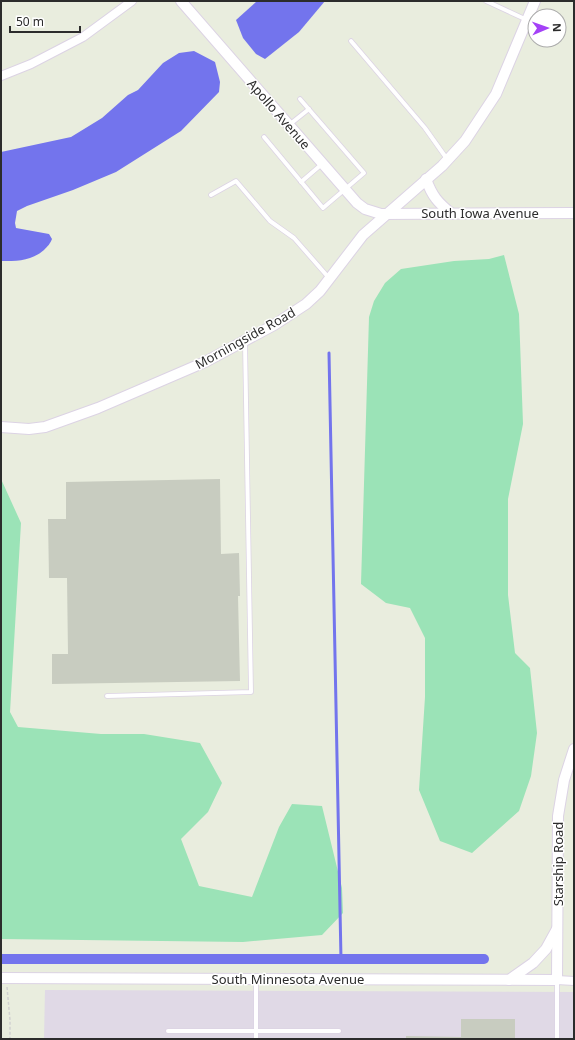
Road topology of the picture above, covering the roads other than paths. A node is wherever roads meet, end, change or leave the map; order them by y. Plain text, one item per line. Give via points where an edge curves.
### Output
1 (132, 1) edge
2 (181, 1) edge
3 (486, 1) edge
4 (527, 20) joint
5 (351, 41) dead end
6 (1, 76) edge
7 (300, 99) dead end
8 (309, 109) junction
9 (289, 125) junction
10 (264, 137) dead end
11 (448, 160) junction
12 (322, 164) junction
13 (426, 179) junction
14 (301, 182) junction
15 (346, 190) junction
16 (211, 194) dead end
17 (574, 213) edge
18 (386, 214) junction
19 (452, 214) junction
20 (329, 278) junction
21 (245, 341) junction
22 (1, 427) edge
23 (107, 696) dead end
24 (574, 749) edge
25 (557, 929) junction
26 (4, 977) edge
27 (256, 979) junction
28 (509, 980) junction
29 (557, 980) junction
30 (574, 981) edge
31 (168, 1031) dead end
32 (256, 1031) junction
33 (338, 1031) dead end
34 (256, 1039) edge
35 (557, 1039) edge

1 - 6 street via 83,37 31,64
2 - 9 street, Apollo Avenue
3 - 4 lane
4 - 11 street, Morningside Road via 496,94 465,141
5 - 11 lane
7 - 8 lane
8 - 9 lane
8 - 15 lane via 364,173
9 - 12 street, Apollo Avenue
10 - 14 lane
11 - 13 street, Morningside Road
12 - 14 lane
12 - 15 street, Apollo Avenue
13 - 18 street, Morningside Road
13 - 19 street via 430,191
14 - 15 lane via 324,208
15 - 18 street, Apollo Avenue via 364,209
16 - 20 lane via 236,181 270,221 294,238
17 - 19 street, South Iowa Avenue
18 - 19 street, South Iowa Avenue
18 - 20 street, Morningside Road via 363,235
20 - 21 street, Morningside Road via 306,304 274,326
21 - 22 street, Morningside Road via 205,362 58,423 29,429
21 - 23 lane via 251,692
24 - 25 street, Starship Road via 564,780 558,816
25 - 28 street via 546,949 533,964
25 - 29 street, Starship Road
26 - 27 street, South Minnesota Avenue
27 - 28 street, South Minnesota Avenue
27 - 32 lane
28 - 29 street, South Minnesota Avenue
29 - 30 street, South Minnesota Avenue
29 - 35 lane
31 - 32 lane
32 - 33 lane
32 - 34 lane

